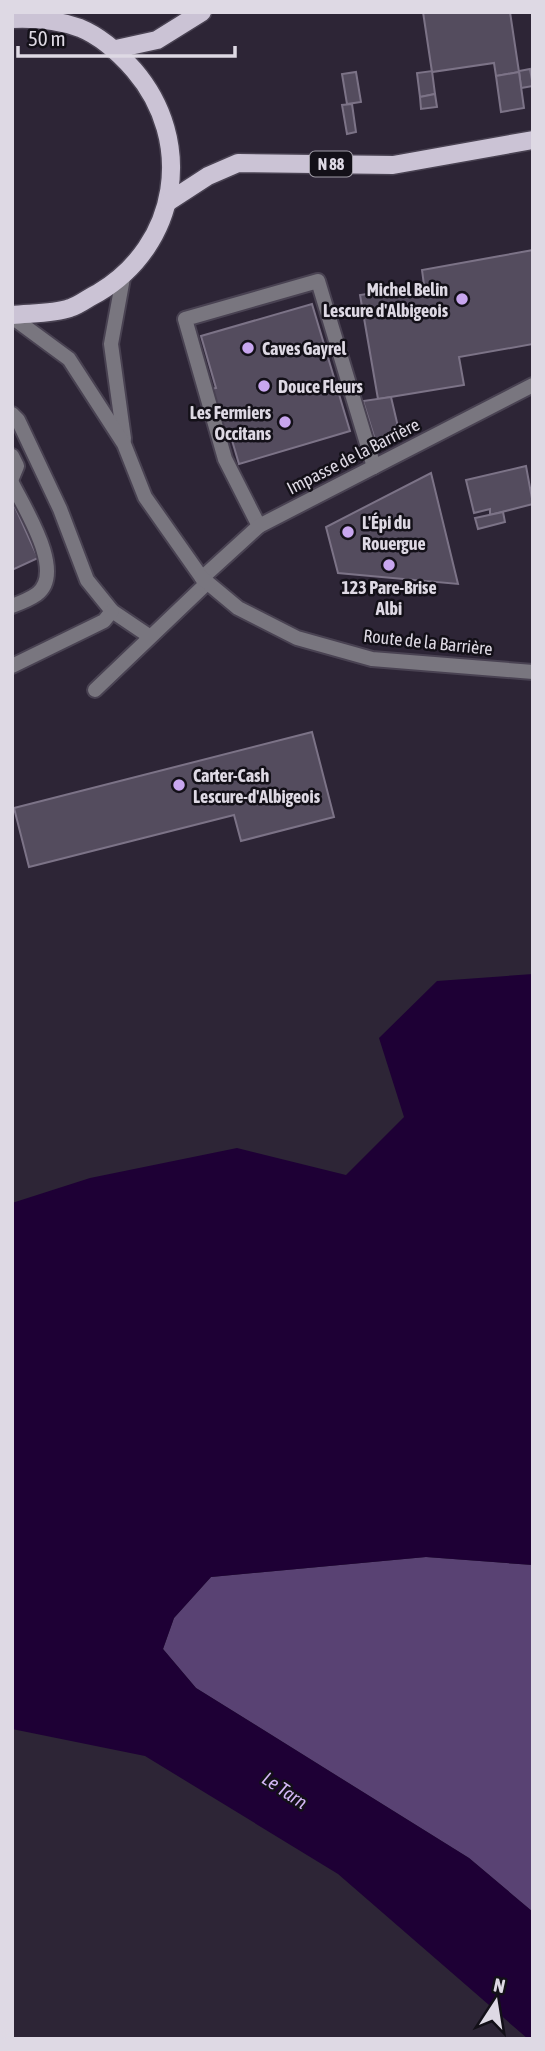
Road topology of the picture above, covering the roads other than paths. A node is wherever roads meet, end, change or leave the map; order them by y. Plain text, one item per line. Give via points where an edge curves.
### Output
1 (202, 12) edge
2 (39, 15) edge
3 (12, 19) edge
4 (116, 49) junction
5 (533, 140) edge
6 (168, 202) junction
7 (123, 278) junction
8 (12, 316) edge
9 (533, 385) edge
10 (12, 414) edge
11 (124, 444) junction
12 (12, 456) edge
13 (374, 467) junction
14 (12, 481) edge
15 (260, 526) junction
16 (204, 581) junction
17 (12, 606) edge
18 (112, 611) junction
19 (149, 636) junction
20 (12, 666) edge
21 (533, 672) edge
22 (95, 690) dead end

1 - 4 main road via 157,40
2 - 3 main road
2 - 4 main road via 80,29
4 - 6 main road via 153,92 164,124 171,146
5 - 6 main road, N 88 via 393,165 238,163
6 - 7 main road via 152,243
7 - 8 main road via 71,308
7 - 11 street, Route de la Barrière via 111,344
8 - 11 street, Route de la Barrière via 69,359
9 - 13 street, Impasse de la Barrière
10 - 18 street via 60,509 88,580
11 - 16 street, Route de la Barrière via 145,497
12 - 14 street via 17,466
13 - 15 street, Impasse de la Barrière
13 - 15 street via 318,281 185,319 225,459
14 - 17 street via 48,560 47,578 39,593
15 - 16 street, Impasse de la Barrière
16 - 19 street, Impasse de la Barrière
16 - 21 street, Route de la Barrière via 237,608 298,639 372,659
18 - 19 street
18 - 20 street via 104,621
19 - 22 street, Impasse de la Barrière

